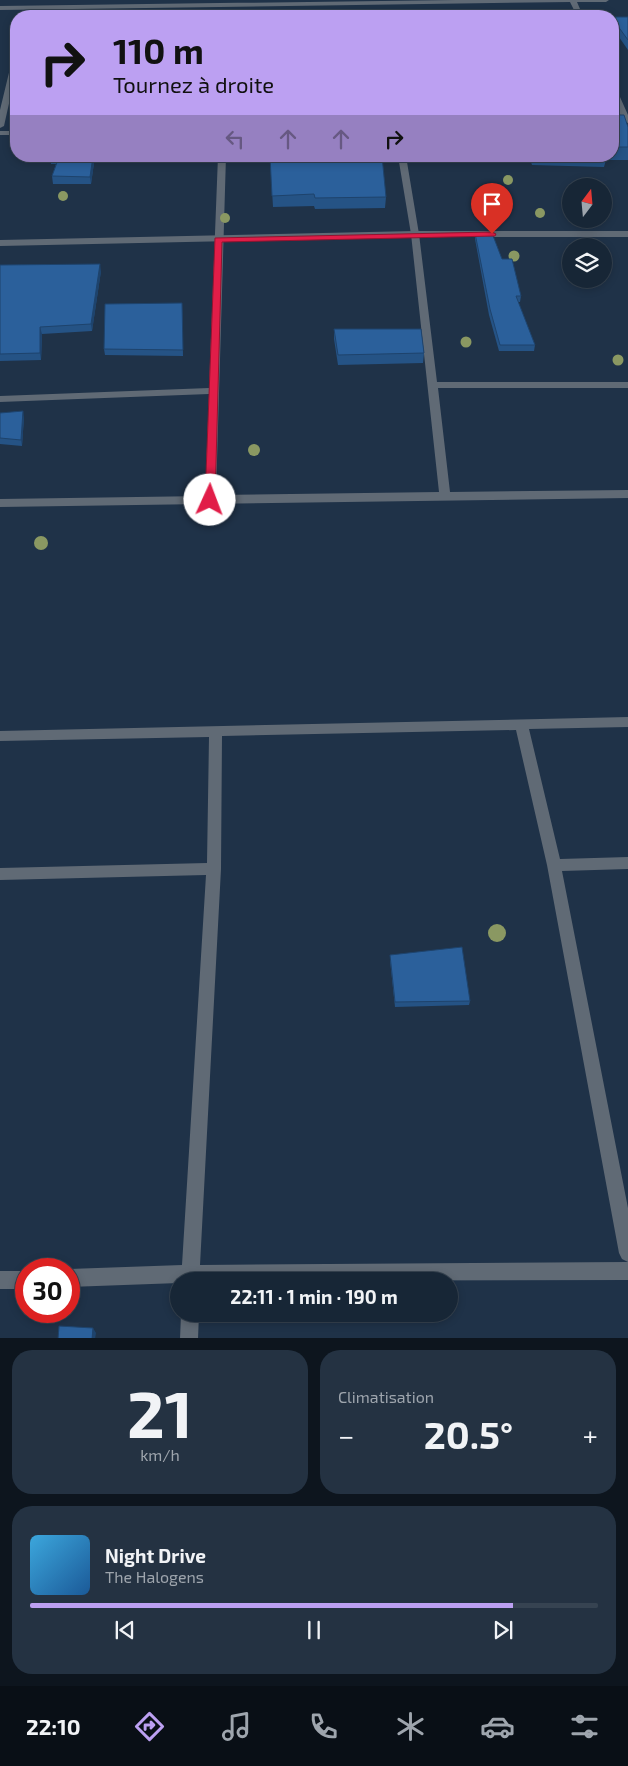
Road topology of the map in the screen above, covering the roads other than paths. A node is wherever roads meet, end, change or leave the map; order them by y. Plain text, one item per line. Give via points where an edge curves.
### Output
1 (606, 0) edge
2 (483, 1) edge
3 (573, 1) edge
4 (32, 4) edge
5 (189, 5) junction
6 (0, 8) edge
7 (189, 10) edge
8 (10, 93) edge
9 (619, 106) edge
10 (625, 122) edge
11 (0, 126) edge
12 (222, 162) edge
13 (403, 162) edge
14 (415, 234) junction
15 (628, 234) edge
16 (218, 240) junction
17 (0, 243) edge
18 (433, 385) junction
19 (628, 385) edge
20 (214, 391) junction
21 (0, 399) edge
22 (445, 494) junction
23 (628, 494) edge
24 (210, 500) junction
25 (0, 503) edge
26 (628, 722) edge
27 (522, 725) junction
28 (216, 730) junction
29 (0, 736) edge
30 (628, 863) edge
31 (554, 866) junction
32 (214, 869) junction
33 (0, 874) edge
34 (628, 1253) edge
35 (628, 1271) edge
36 (191, 1272) edge
37 (458, 1274) edge
38 (80, 1278) edge
39 (170, 1278) edge
40 (0, 1280) edge
41 (15, 1280) edge
42 (190, 1322) edge
43 (189, 1338) edge

1 - 3 street
2 - 3 street
2 - 5 street
4 - 5 street
4 - 6 street
5 - 7 street
8 - 11 street
9 - 10 street
12 - 16 street
13 - 14 street
14 - 15 street
14 - 16 street
14 - 18 street
16 - 17 street
16 - 20 street
18 - 19 street
18 - 22 street
20 - 21 street
20 - 24 street
22 - 23 street
22 - 24 street
24 - 25 street
26 - 27 street
27 - 28 street
27 - 31 street
28 - 29 street
28 - 32 street
30 - 31 street
31 - 34 street
32 - 33 street
32 - 36 street
35 - 37 street
38 - 39 street
40 - 41 street
42 - 43 street

